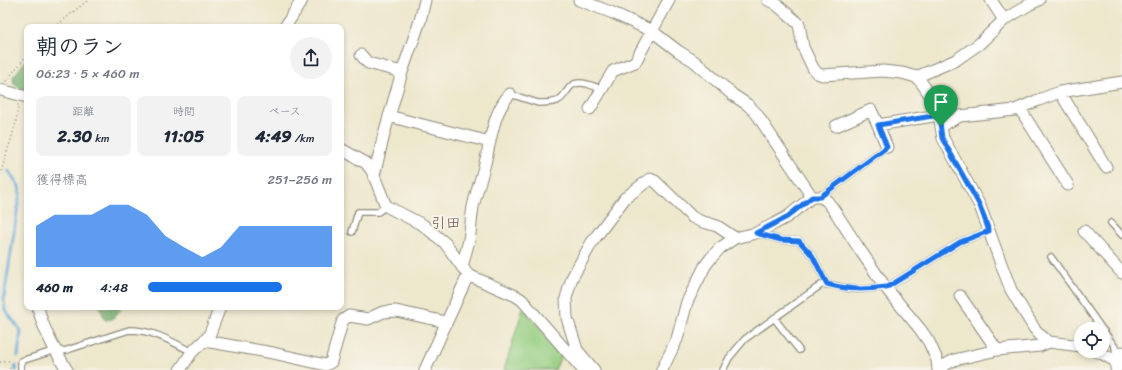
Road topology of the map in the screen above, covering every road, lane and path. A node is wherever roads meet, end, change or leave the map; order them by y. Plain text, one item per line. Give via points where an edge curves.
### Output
1 (88, 0) edge
2 (302, 0) edge
3 (425, 0) edge
4 (579, 0) edge
5 (669, 0) edge
6 (768, 0) edge
7 (991, 0) edge
8 (1033, 1) edge
9 (1004, 20) junction
10 (59, 24) edge
11 (287, 24) edge
12 (652, 31) junction
13 (361, 55) dead end
14 (24, 58) edge
15 (402, 72) junction
16 (916, 77) junction
17 (1122, 82) edge
18 (602, 89) junction
19 (1, 90) edge
20 (1060, 92) junction
21 (510, 94) joint
22 (24, 96) edge
23 (590, 109) dead end
24 (1020, 109) junction
25 (389, 116) junction
26 (940, 121) junction
27 (878, 125) junction
28 (836, 126) dead end
29 (490, 142) junction
30 (887, 147) joint
31 (344, 151) edge
32 (1106, 167) dead end
33 (0, 175) edge
34 (374, 176) junction
35 (1068, 185) dead end
36 (816, 197) junction
37 (386, 206) junction
38 (1111, 223) dead end
39 (989, 231) junction
40 (1084, 231) dead end
41 (352, 232) dead end
42 (756, 233) junction
43 (1122, 235) edge
44 (735, 238) junction
45 (1051, 257) dead end
46 (465, 271) junction
47 (1122, 273) edge
48 (827, 284) junction
49 (886, 288) junction
50 (960, 296) dead end
51 (38, 310) edge
52 (219, 310) edge
53 (774, 318) junction
54 (446, 322) junction
55 (1097, 322) edge
56 (1110, 340) edge
57 (205, 341) junction
58 (1049, 342) junction
59 (1074, 345) edge
60 (56, 350) junction
61 (799, 350) dead end
62 (997, 350) junction
63 (192, 352) junction
64 (1122, 352) edge
65 (1108, 358) edge
66 (0, 362) edge
67 (1118, 366) edge
68 (938, 369) edge
69 (10, 370) edge
70 (21, 370) edge
71 (66, 370) edge
72 (180, 370) edge
73 (425, 370) edge
74 (583, 370) edge
75 (594, 370) edge
76 (662, 370) edge
77 (723, 370) edge

1 - 10 path
2 - 11 street
3 - 15 street
4 - 12 street
5 - 12 street
6 - 16 street via 799,24 803,47 817,73 822,75 883,72
7 - 9 street
8 - 9 street
9 - 16 street via 979,44 956,60
12 - 18 street via 635,62 613,71
12 - 36 street via 694,60 756,112
13 - 15 street via 368,63
14 - 19 path
15 - 25 street
16 - 26 street via 935,102
17 - 20 street
18 - 21 lane via 581,82 570,85 557,101 542,103
18 - 23 street
19 - 22 street
20 - 24 street
20 - 32 street
21 - 29 street via 504,100 498,114
22 - 33 path via 18,101 16,123
24 - 26 street
24 - 35 street
25 - 29 street
25 - 34 street
26 - 27 street
26 - 39 street via 942,138 980,206
27 - 28 street via 872,110
27 - 30 street
29 - 46 street via 472,209
30 - 36 lane
31 - 34 street via 366,163
34 - 37 street
36 - 42 street via 787,217
36 - 49 street via 827,201 834,210
37 - 41 lane via 378,212 358,212
37 - 46 street via 423,225 445,243
38 - 43 lane
39 - 49 lane via 960,242
39 - 58 street via 1011,290 1034,328
40 - 47 street
42 - 44 street
42 - 48 lane via 781,240 799,241 812,255
44 - 75 street via 717,226 692,217 650,179 626,198 592,242 572,278 566,298 567,318 577,350
44 - 76 street via 720,248 705,266 687,302 677,340
45 - 55 lane
46 - 54 street
46 - 74 street via 522,300
48 - 49 lane via 863,290
48 - 53 lane via 821,285
49 - 68 street via 929,342
50 - 62 street
51 - 60 street via 40,319
52 - 57 street
53 - 61 lane
53 - 77 lane via 745,339 729,358
54 - 57 street via 396,311 383,312 368,319 349,316 342,323 332,358 326,365
54 - 73 street
56 - 67 lane via 1115,347
57 - 63 street
58 - 59 street
58 - 62 street via 1040,346
60 - 63 lane via 64,351 121,332 137,330 160,336
60 - 70 lane via 21,361
60 - 71 street
62 - 68 street via 954,360
63 - 72 street
64 - 67 street
65 - 67 street
66 - 69 path via 9,361

